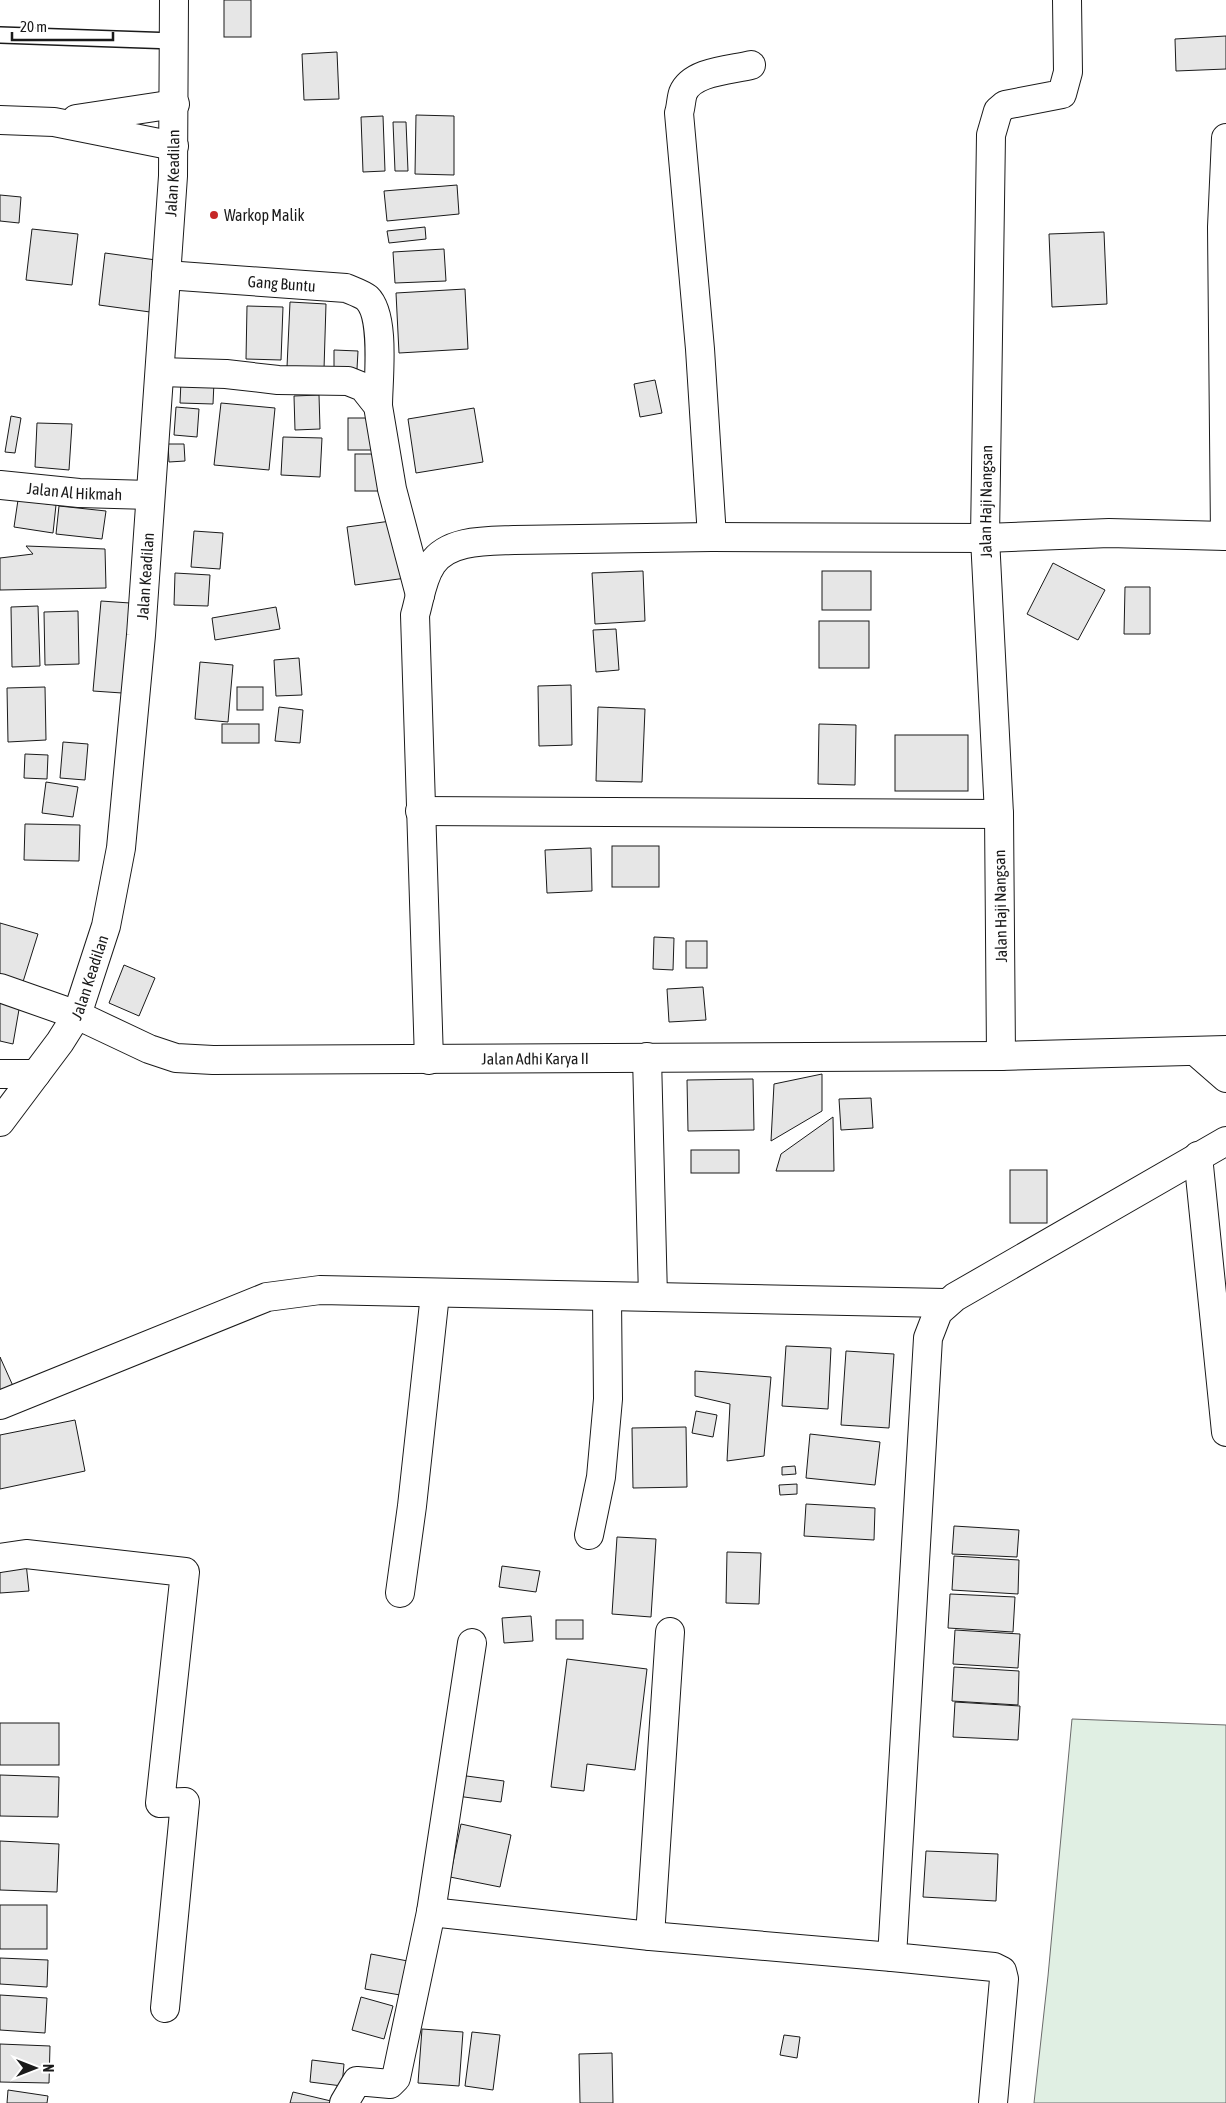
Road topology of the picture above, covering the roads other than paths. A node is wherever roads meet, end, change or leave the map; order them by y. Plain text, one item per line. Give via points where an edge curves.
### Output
1 (174, 0) edge
2 (1067, 0) edge
3 (0, 35) edge
4 (174, 41) junction
5 (751, 65) dead end
6 (175, 104) junction
7 (0, 120) edge
8 (54, 122) junction
9 (1226, 138) edge
10 (174, 146) junction
11 (1224, 227) edge
12 (166, 275) junction
13 (160, 372) junction
14 (378, 406) junction
15 (0, 484) edge
16 (150, 495) junction
17 (1226, 536) edge
18 (712, 537) junction
19 (985, 538) junction
20 (420, 595) junction
21 (420, 811) junction
22 (999, 814) junction
23 (0, 988) edge
24 (77, 1014) junction
25 (1226, 1050) edge
26 (1195, 1051) junction
27 (1001, 1056) junction
28 (647, 1057) junction
29 (429, 1060) junction
30 (0, 1074) edge
31 (36, 1074) junction
32 (1226, 1078) edge
33 (0, 1122) edge
34 (1226, 1141) edge
35 (1198, 1156) junction
36 (435, 1294) junction
37 (653, 1297) junction
38 (607, 1298) junction
39 (945, 1303) junction
40 (0, 1405) edge
41 (1226, 1432) edge
42 (589, 1535) dead end
43 (0, 1558) edge
44 (400, 1593) dead end
45 (670, 1632) dead end
46 (472, 1643) dead end
47 (431, 1912) junction
48 (650, 1936) junction
49 (892, 1957) junction
50 (165, 2008) dead end
51 (344, 2103) edge
52 (993, 2103) edge

1 - 4 street, Jalan Keadilan
2 - 19 street, Jalan Haji Nangsan via 1068,72 1062,94 1005,105 998,110 991,135
3 - 4 lane
4 - 6 street, Jalan Keadilan
5 - 18 street via 693,81 683,93 679,113 700,349
6 - 8 street
6 - 10 street, Jalan Keadilan
7 - 8 street
8 - 10 street
9 - 11 street
10 - 12 street, Jalan Keadilan
11 - 17 street
12 - 13 street, Jalan Keadilan
12 - 14 street, Gang Buntu via 346,288 367,298 375,308 378,323
13 - 14 street via 348,381 364,388
13 - 16 street, Jalan Keadilan
14 - 20 street via 392,488
15 - 16 street, Jalan Al Hikmah via 79,493
16 - 24 street, Jalan Keadilan via 121,848 106,926
17 - 19 street via 1109,533
18 - 19 street
18 - 20 street via 482,541 445,552 433,562
19 - 22 street, Jalan Haji Nangsan
20 - 21 street via 415,615
21 - 22 street
21 - 29 street
22 - 27 street, Jalan Haji Nangsan
23 - 24 street, Jalan Adhi Karya II
24 - 29 street, Jalan Adhi Karya II via 149,1049 176,1058
24 - 31 street, Jalan Keadilan
25 - 26 street, Jalan Adhi Karya II
26 - 27 street, Jalan Adhi Karya II
26 - 32 street
27 - 28 street, Jalan Adhi Karya II
28 - 29 street, Jalan Adhi Karya II
28 - 37 street
30 - 31 street
31 - 33 street, Jalan Keadilan
34 - 35 street
35 - 39 street
35 - 41 street
36 - 38 street
36 - 40 street via 320,1290 268,1297
36 - 44 street
37 - 38 street
37 - 39 street
38 - 42 street via 608,1399 601,1477
39 - 49 street via 932,1324 927,1357
43 - 50 street via 26,1554 185,1572 160,1803 185,1802
45 - 48 street
46 - 47 street
47 - 48 street
47 - 51 street via 396,2078 390,2084 357,2081
48 - 49 street
49 - 52 street via 994,1967 1002,1971 1004,1979

